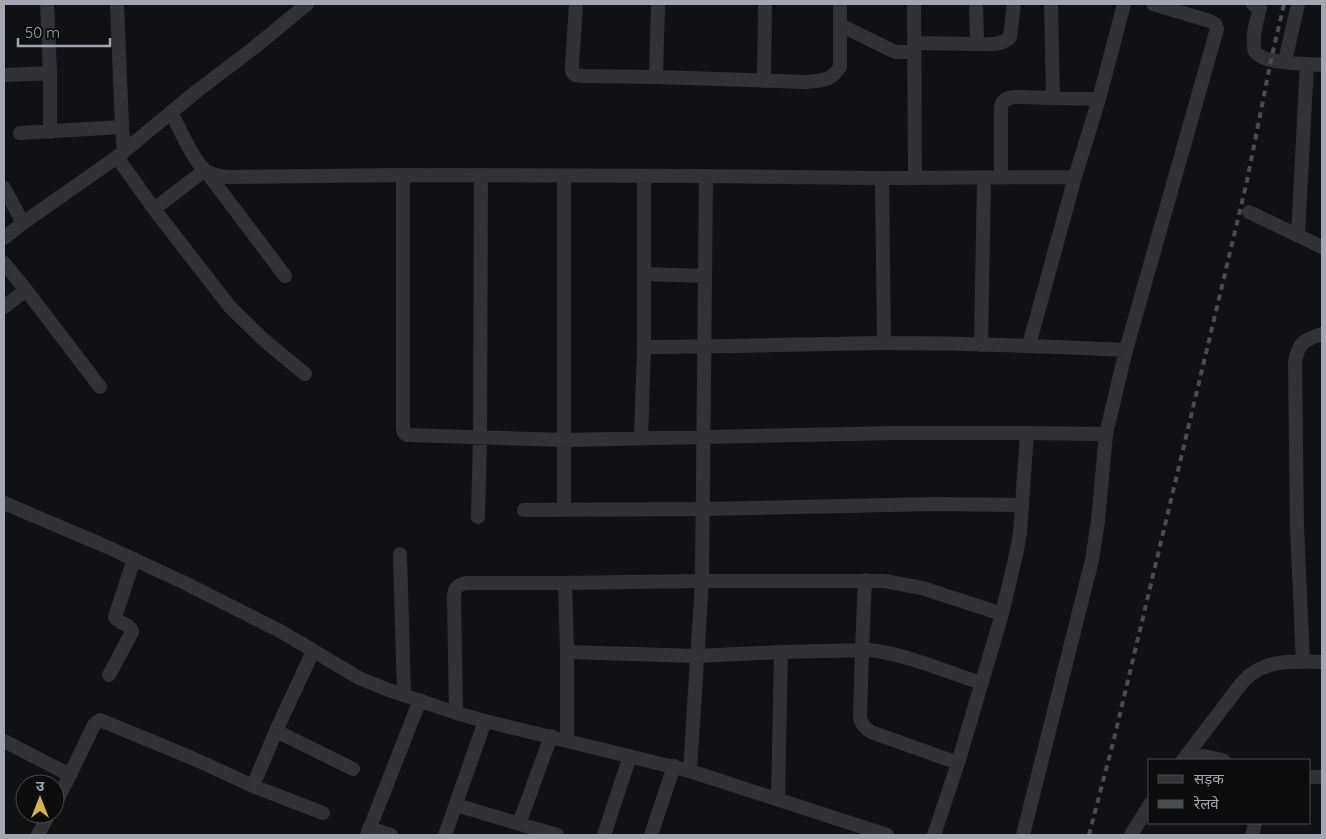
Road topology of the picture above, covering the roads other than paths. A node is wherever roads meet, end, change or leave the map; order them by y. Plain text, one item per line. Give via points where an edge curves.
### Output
1 (47, 4) edge
2 (117, 4) edge
3 (576, 4) edge
4 (658, 4) edge
5 (765, 4) edge
6 (840, 4) edge
7 (914, 4) edge
8 (976, 4) edge
9 (1014, 4) edge
10 (1051, 4) edge
11 (1124, 4) edge
12 (1153, 4) edge
13 (1298, 4) edge
14 (304, 5) edge
15 (1258, 5) edge
16 (840, 25) junction
17 (976, 44) junction
18 (914, 47) junction
19 (1285, 61) junction
20 (1308, 64) junction
21 (1322, 65) edge
22 (50, 73) junction
23 (4, 75) edge
24 (656, 77) junction
25 (764, 80) junction
26 (1053, 98) junction
27 (1099, 99) junction
28 (171, 112) junction
29 (122, 127) junction
30 (50, 132) junction
31 (20, 133) dead end
32 (121, 154) junction
33 (205, 170) junction
34 (403, 175) junction
35 (481, 176) junction
36 (644, 176) junction
37 (706, 176) junction
38 (564, 177) junction
39 (915, 177) junction
40 (1001, 177) junction
41 (1075, 177) junction
42 (882, 178) junction
43 (984, 178) junction
44 (4, 188) edge
45 (154, 209) junction
46 (1249, 212) dead end
47 (23, 223) junction
48 (1298, 235) junction
49 (4, 238) edge
50 (1322, 247) edge
51 (4, 263) edge
52 (644, 274) junction
53 (285, 276) dead end
54 (705, 276) junction
55 (26, 290) junction
56 (4, 307) edge
57 (1322, 334) edge
58 (884, 343) junction
59 (981, 345) junction
60 (1029, 346) junction
61 (644, 347) junction
62 (704, 347) junction
63 (1126, 350) junction
64 (305, 374) dead end
65 (100, 387) dead end
66 (1027, 433) junction
67 (1106, 434) junction
68 (480, 438) junction
69 (641, 438) junction
70 (703, 438) junction
71 (565, 440) junction
72 (4, 502) edge
73 (1021, 505) junction
74 (564, 509) junction
75 (703, 509) junction
76 (524, 510) dead end
77 (478, 517) dead end
78 (400, 554) dead end
79 (134, 559) junction
80 (865, 580) junction
81 (702, 581) junction
82 (564, 584) junction
83 (1002, 614) junction
84 (862, 650) junction
85 (313, 651) junction
86 (567, 652) junction
87 (781, 652) junction
88 (697, 656) junction
89 (1303, 662) junction
90 (1322, 662) edge
91 (109, 675) dead end
92 (981, 683) junction
93 (404, 695) junction
94 (420, 700) junction
95 (456, 712) junction
96 (485, 721) junction
97 (276, 731) junction
98 (551, 736) junction
99 (567, 740) junction
100 (4, 741) edge
101 (630, 756) junction
102 (1186, 757) edge
103 (1210, 759) edge
104 (958, 763) junction
105 (674, 766) junction
106 (353, 769) dead end
107 (690, 771) junction
108 (70, 775) junction
109 (65, 785) edge
110 (253, 786) junction
111 (778, 800) junction
112 (456, 805) junction
113 (1148, 807) edge
114 (323, 813) dead end
115 (44, 824) edge
116 (519, 824) junction
117 (368, 832) edge
118 (864, 832) edge
119 (38, 835) edge
120 (391, 835) edge
121 (445, 835) edge
122 (557, 835) edge
123 (604, 835) edge
124 (651, 835) edge
125 (887, 835) edge
126 (934, 835) edge
127 (1023, 835) edge
128 (1131, 835) edge

1 - 22 street
2 - 29 street
3 - 24 street via 572,65 575,75
4 - 24 street
5 - 25 street
6 - 16 street
7 - 18 street
8 - 17 street
9 - 17 street via 1007,41
10 - 26 street
11 - 27 street
12 - 63 street via 1210,21 1217,29
13 - 19 street
14 - 28 street
15 - 19 street via 1255,52 1260,57
16 - 18 street via 891,50 902,52
16 - 25 street via 840,67 835,75 807,82
17 - 18 street
18 - 39 street
19 - 20 street
20 - 21 street
20 - 48 street
22 - 23 street
22 - 30 street
24 - 25 street
26 - 27 street
26 - 40 street via 1014,97 1002,102
27 - 41 street
28 - 32 street
28 - 33 street
29 - 30 street
29 - 32 street
30 - 31 street
32 - 45 street
32 - 47 street
33 - 34 street via 227,177
33 - 45 street
33 - 53 street
34 - 35 street
34 - 68 street via 404,432 413,436
35 - 38 street
35 - 68 street
36 - 37 street
36 - 38 street
36 - 52 street
37 - 42 street
37 - 54 street
38 - 71 street
39 - 42 street
39 - 43 street
40 - 41 street
40 - 43 street
41 - 60 street
42 - 58 street
43 - 59 street
44 - 47 street
45 - 64 street via 230,307
46 - 48 street
47 - 49 street
48 - 50 street
51 - 55 street
52 - 54 street
52 - 61 street
54 - 62 street
55 - 56 street
55 - 65 street
57 - 89 street via 1299,346 1294,363
58 - 59 street
58 - 62 street
59 - 60 street
60 - 63 street
61 - 62 street
61 - 69 street
62 - 70 street
63 - 67 street
66 - 67 street
66 - 70 street
66 - 73 street
67 - 127 street via 1092,560
68 - 71 street
68 - 77 street
69 - 70 street
69 - 71 street
70 - 75 street
71 - 74 street
72 - 79 street
73 - 75 street
73 - 83 street via 1017,550
74 - 75 street
74 - 76 street
75 - 81 street
78 - 93 street
79 - 85 street via 282,632
79 - 91 street via 116,617 132,632
80 - 81 street
80 - 83 street via 908,584
80 - 84 street
81 - 82 street
81 - 88 street
82 - 86 street
82 - 95 street via 459,584 455,589
83 - 92 street
84 - 87 street
84 - 92 street via 885,652
84 - 104 street via 860,718 866,729
85 - 93 street via 359,678
85 - 97 street
86 - 88 street
86 - 99 street
87 - 88 street
87 - 111 street
88 - 107 street
89 - 90 street
89 - 102 street via 1267,666 1253,673 1241,684
92 - 104 street
93 - 94 street
94 - 95 street
94 - 117 street
95 - 96 street
96 - 98 street
96 - 112 street
97 - 106 street
97 - 110 street
98 - 99 street
98 - 116 street
99 - 101 street
100 - 108 street
101 - 105 street
101 - 123 street
102 - 103 street
104 - 126 street
105 - 107 street
105 - 124 street
107 - 111 street
108 - 109 street
108 - 110 street via 94,725 100,720
110 - 114 street
111 - 118 street
112 - 116 street
112 - 121 street
113 - 128 street
115 - 119 street
116 - 122 street
117 - 120 street
118 - 125 street

